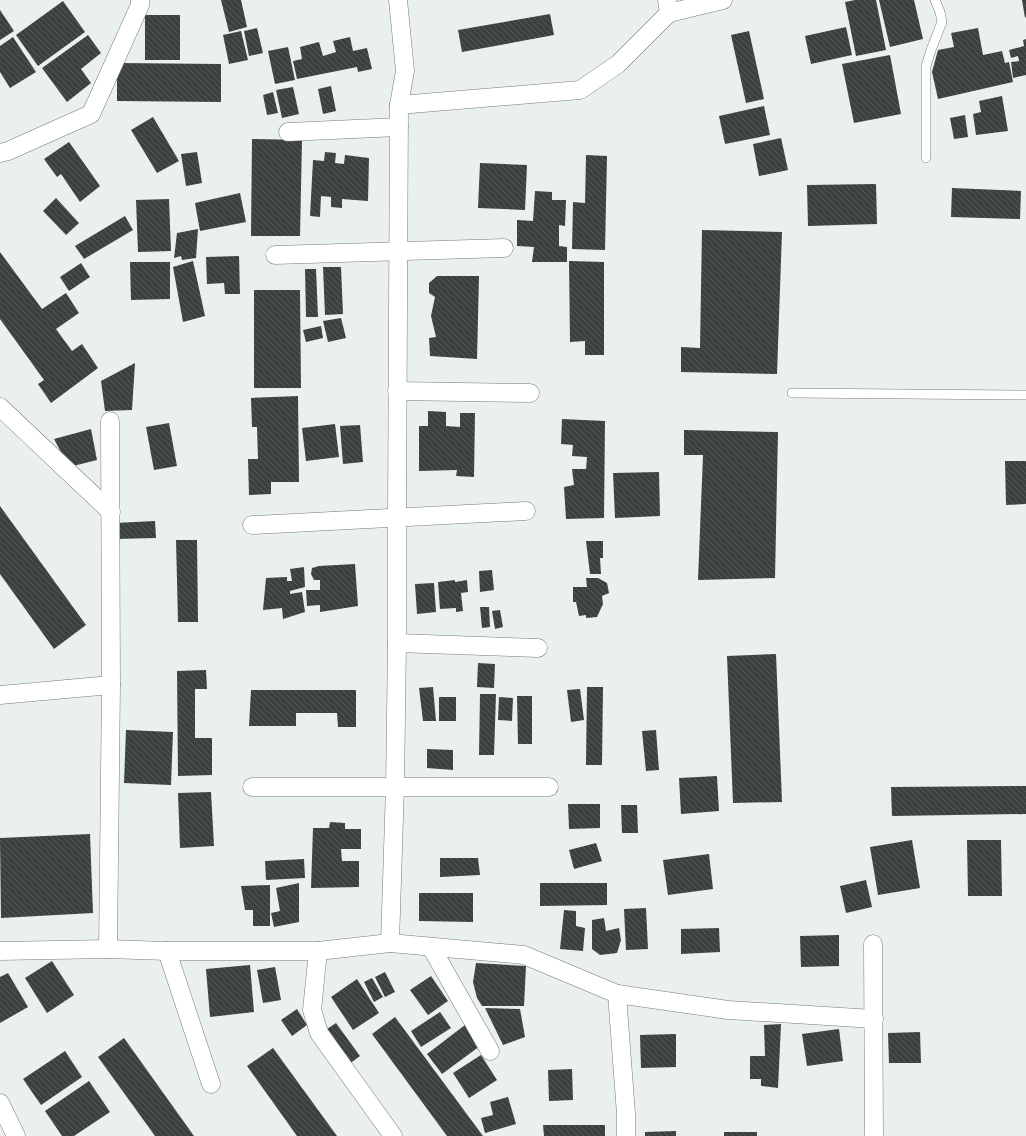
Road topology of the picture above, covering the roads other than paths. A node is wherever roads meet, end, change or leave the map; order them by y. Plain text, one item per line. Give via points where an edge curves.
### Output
1 (140, 0) edge
2 (398, 0) edge
3 (723, 0) edge
4 (935, 0) edge
5 (668, 6) edge
6 (400, 105) junction
7 (399, 127) junction
8 (288, 132) dead end
9 (0, 153) edge
10 (926, 158) dead end
11 (504, 248) dead end
12 (398, 251) junction
13 (275, 255) dead end
14 (397, 391) junction
15 (530, 393) dead end
16 (792, 393) dead end
17 (1026, 395) edge
18 (0, 407) edge
19 (110, 421) dead end
20 (526, 510) dead end
21 (111, 512) junction
22 (397, 517) junction
23 (252, 525) dead end
24 (397, 643) junction
25 (538, 648) dead end
26 (111, 685) junction
27 (0, 695) edge
28 (252, 787) dead end
29 (395, 787) junction
30 (548, 787) dead end
31 (390, 943) junction
32 (873, 944) dead end
33 (431, 947) junction
34 (108, 949) junction
35 (0, 951) edge
36 (167, 951) junction
37 (318, 951) junction
38 (617, 994) junction
39 (874, 1019) junction
40 (490, 1051) dead end
41 (211, 1084) dead end
42 (0, 1103) edge
43 (16, 1136) edge
44 (393, 1136) edge
45 (626, 1136) edge
46 (874, 1136) edge

1 - 9 street via 91,114
2 - 6 street via 405,71
3 - 5 street
4 - 10 lane via 942,22 926,66
5 - 6 street via 618,64 580,90
6 - 7 street
7 - 8 street
7 - 12 street
11 - 12 street
12 - 13 street
12 - 14 street
14 - 15 street
14 - 22 street
16 - 17 lane
18 - 21 street
19 - 21 street
20 - 22 street
21 - 26 street
22 - 23 street
22 - 24 street
24 - 25 street
24 - 29 street
26 - 27 street
26 - 34 street
28 - 29 street
29 - 30 street
29 - 31 street
31 - 33 street
31 - 37 street
32 - 39 street
33 - 38 street via 524,955
33 - 40 street
34 - 35 street
34 - 36 street
36 - 37 street
36 - 41 street
37 - 44 street via 312,1010 319,1033
38 - 39 street via 728,1010
38 - 45 street
39 - 46 street
42 - 43 street

